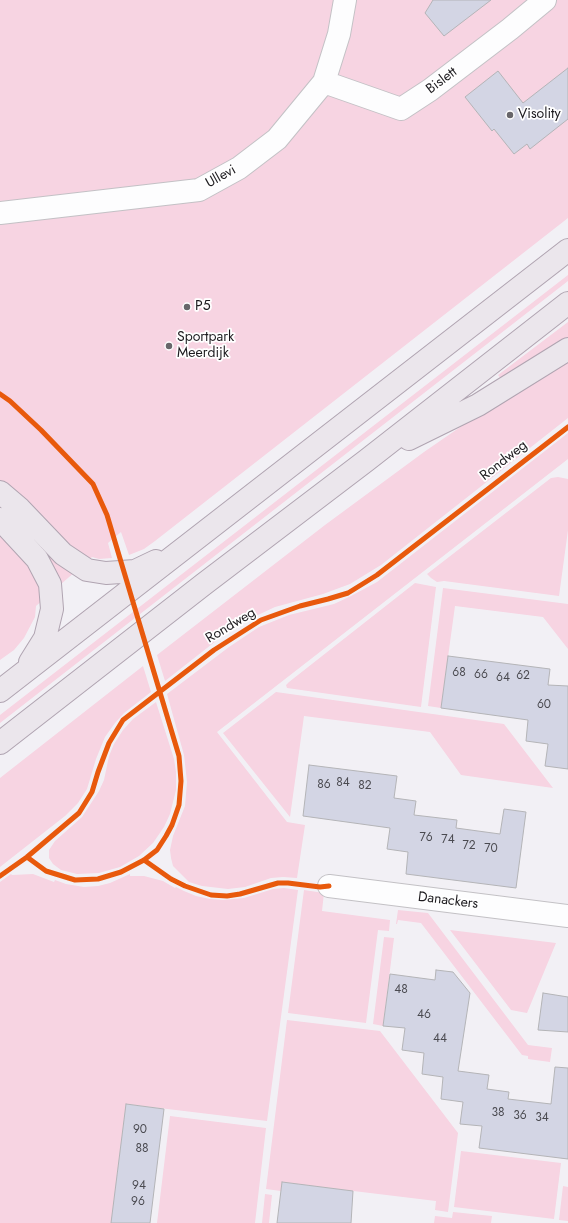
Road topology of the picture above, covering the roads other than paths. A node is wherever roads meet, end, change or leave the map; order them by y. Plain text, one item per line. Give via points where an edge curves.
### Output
1 (345, 0) edge
2 (545, 0) edge
3 (324, 82) junction
4 (0, 214) edge
5 (568, 250) edge
6 (568, 304) edge
7 (568, 348) edge
8 (367, 460) junction
9 (0, 492) edge
10 (0, 519) edge
11 (180, 551) junction
12 (22, 674) junction
13 (0, 691) edge
14 (0, 743) edge
15 (329, 886) dead end
16 (568, 916) edge

1 - 3 street, Ullevi via 339,34
2 - 3 street, Bislett via 430,90 401,109
3 - 4 street, Ullevi via 277,139 239,168 199,190
5 - 11 main road
6 - 8 main road
7 - 8 main road via 478,405
8 - 14 main road
9 - 11 main road via 63,554 87,570 106,573 135,571
10 - 12 main road via 37,559 50,584 52,608 45,638
11 - 12 main road
12 - 13 main road
15 - 16 street, Danackers

